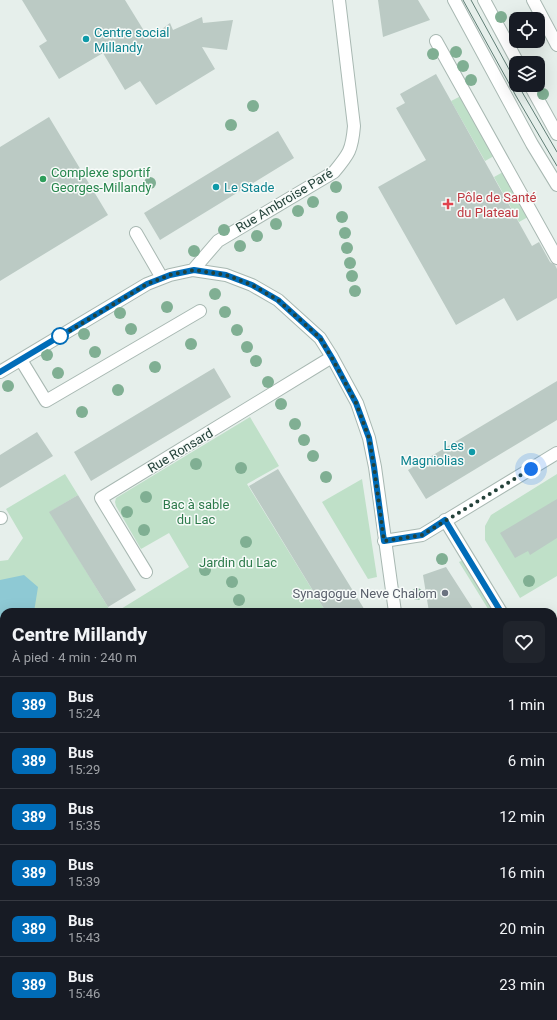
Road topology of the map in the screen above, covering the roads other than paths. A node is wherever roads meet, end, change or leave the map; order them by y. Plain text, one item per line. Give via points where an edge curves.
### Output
1 (339, 0) edge
2 (454, 0) edge
3 (484, 0) edge
4 (533, 0) edge
5 (436, 41) dead end
6 (557, 45) edge
7 (514, 56) edge
8 (534, 92) edge
9 (557, 134) edge
10 (557, 185) edge
11 (136, 233) dead end
12 (557, 258) edge
13 (194, 270) junction
14 (162, 278) junction
15 (200, 311) dead end
16 (332, 358) junction
17 (21, 360) junction
18 (0, 372) edge
19 (557, 453) edge
20 (445, 520) junction
21 (384, 541) junction
22 (146, 572) dead end
23 (394, 608) edge
24 (499, 608) edge

1 - 13 street, Rue Ambroise Paré via 354,126 348,155 334,172 218,241
2 - 10 street
3 - 7 street
4 - 6 street
5 - 12 street
8 - 9 street
11 - 14 street
13 - 14 street
13 - 16 street via 226,275 252,285 278,300 320,338
14 - 17 street via 147,284
15 - 17 street via 46,401
16 - 21 street via 356,403 369,438
16 - 22 street, Rue Ronsard via 101,498
17 - 18 street
19 - 20 street
20 - 21 street via 422,535
20 - 24 street
21 - 23 street

